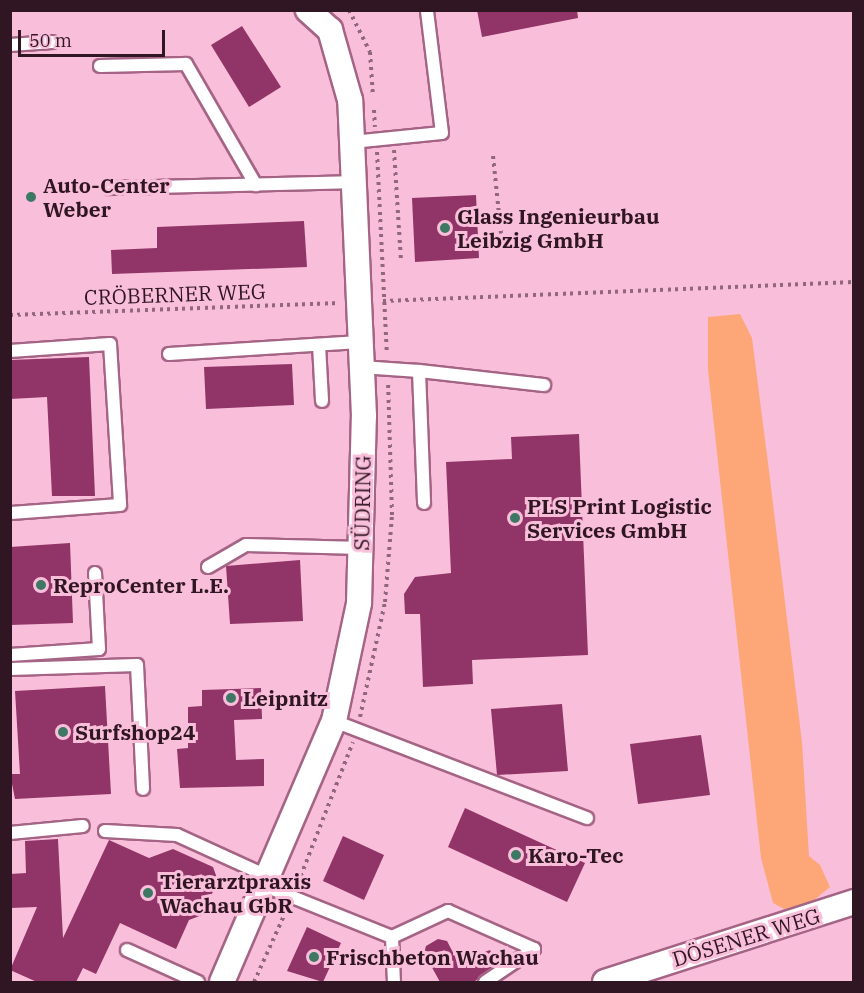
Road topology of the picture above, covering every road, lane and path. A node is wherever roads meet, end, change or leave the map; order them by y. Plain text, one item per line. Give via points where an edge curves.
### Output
1 (308, 10) edge
2 (427, 10) edge
3 (52, 42) dead end
4 (10, 45) edge
5 (100, 66) dead end
6 (394, 138) junction
7 (352, 142) junction
8 (493, 156) dead end
9 (353, 182) junction
10 (256, 185) junction
11 (109, 188) dead end
12 (501, 234) dead end
13 (401, 262) dead end
14 (854, 282) edge
15 (384, 301) dead end
16 (340, 303) dead end
17 (10, 315) edge
18 (360, 342) junction
19 (319, 345) junction
20 (10, 351) edge
21 (169, 354) dead end
22 (361, 367) junction
23 (419, 371) junction
24 (544, 385) dead end
25 (322, 401) dead end
26 (424, 502) dead end
27 (10, 513) edge
28 (362, 548) junction
29 (208, 567) dead end
30 (95, 573) dead end
31 (10, 655) edge
32 (10, 669) edge
33 (334, 721) junction
34 (143, 789) dead end
35 (587, 818) dead end
36 (83, 826) dead end
37 (105, 831) dead end
38 (10, 833) edge
39 (267, 881) junction
40 (854, 902) edge
41 (392, 937) junction
42 (127, 950) dead end
43 (198, 982) edge
44 (222, 982) edge
45 (394, 982) edge
46 (485, 982) edge
47 (605, 982) edge

1 - 7 street, SÜDRING via 330,30 350,100
2 - 6 lane via 442,133
3 - 4 lane
5 - 10 lane via 186,64
6 - 7 lane
6 - 13 path
7 - 9 street, SÜDRING
8 - 12 path
9 - 10 lane
9 - 18 street, SÜDRING
10 - 11 lane
14 - 15 path
16 - 17 path, CRÖBERNER WEG
18 - 19 lane
18 - 22 street, SÜDRING
19 - 21 lane
19 - 25 lane
20 - 27 lane via 110,344 120,506
22 - 23 lane
22 - 28 street, SÜDRING
23 - 24 lane
23 - 26 lane
28 - 29 lane via 246,545
28 - 33 street, SÜDRING via 354,641
30 - 31 lane via 99,649
32 - 34 lane via 137,665
33 - 35 lane
33 - 39 street, SÜDRING
36 - 38 lane
37 - 39 lane via 177,835
39 - 41 lane
39 - 44 street, SÜDRING
40 - 47 street, DÖSENER WEG
41 - 45 lane
41 - 46 lane via 448,911 534,949
42 - 43 lane

